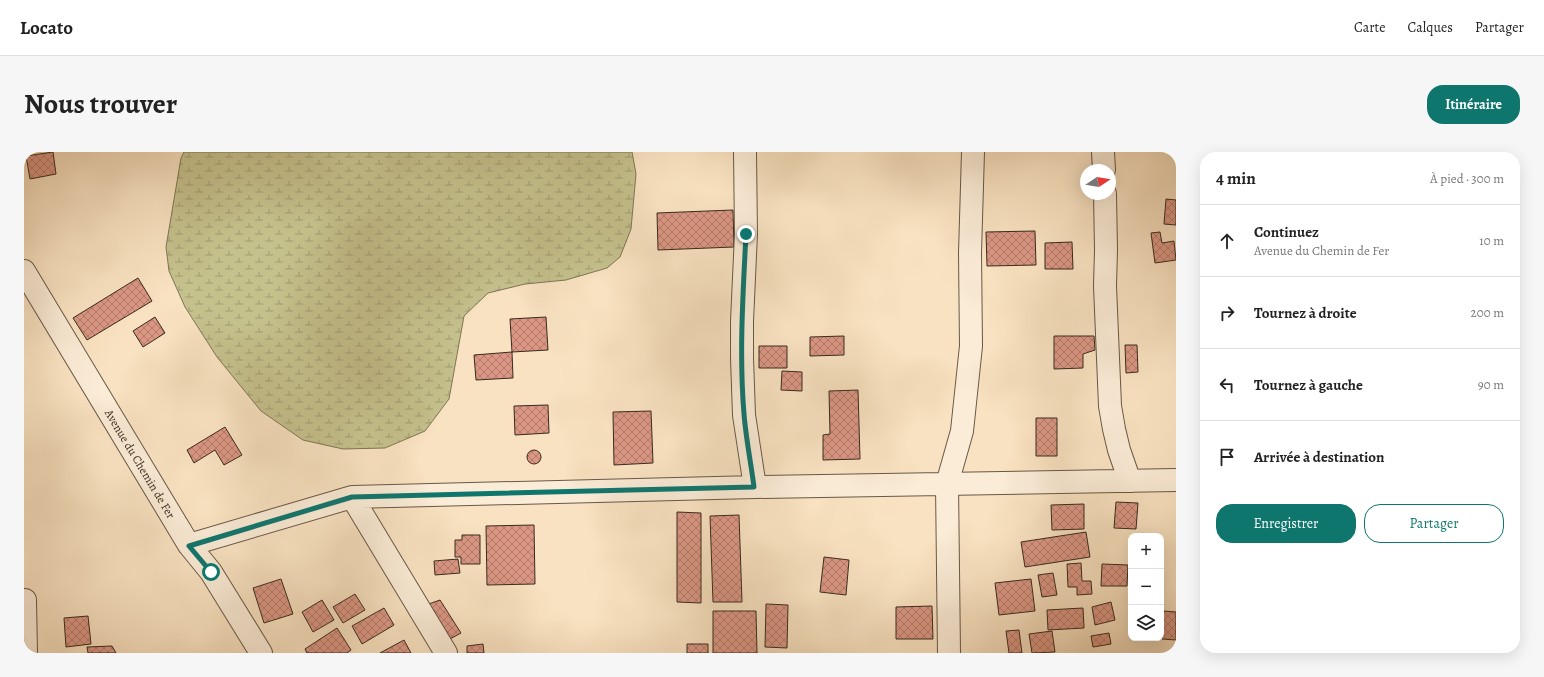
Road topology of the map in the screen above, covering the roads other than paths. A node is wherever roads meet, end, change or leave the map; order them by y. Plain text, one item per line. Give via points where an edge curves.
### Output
1 (745, 152) edge
2 (972, 152) edge
3 (1104, 152) edge
4 (1104, 164) edge
5 (1105, 200) edge
6 (24, 271) edge
7 (1176, 480) edge
8 (1132, 481) junction
9 (947, 484) junction
10 (754, 487) junction
11 (352, 497) junction
12 (189, 546) junction
13 (25, 600) edge
14 (26, 653) edge
15 (261, 653) edge
16 (446, 653) edge
17 (949, 653) edge

1 - 10 street via 746,234 742,358 744,415
2 - 9 street via 970,346 962,431
3 - 4 street
5 - 8 street via 1105,286 1110,406 1119,450
6 - 12 street, Avenue du Chemin de Fer
7 - 8 street
8 - 9 street
9 - 10 street
9 - 17 street
10 - 11 street
11 - 12 street
11 - 16 street
12 - 15 street, Avenue du Chemin de Fer via 211,572
13 - 14 street

